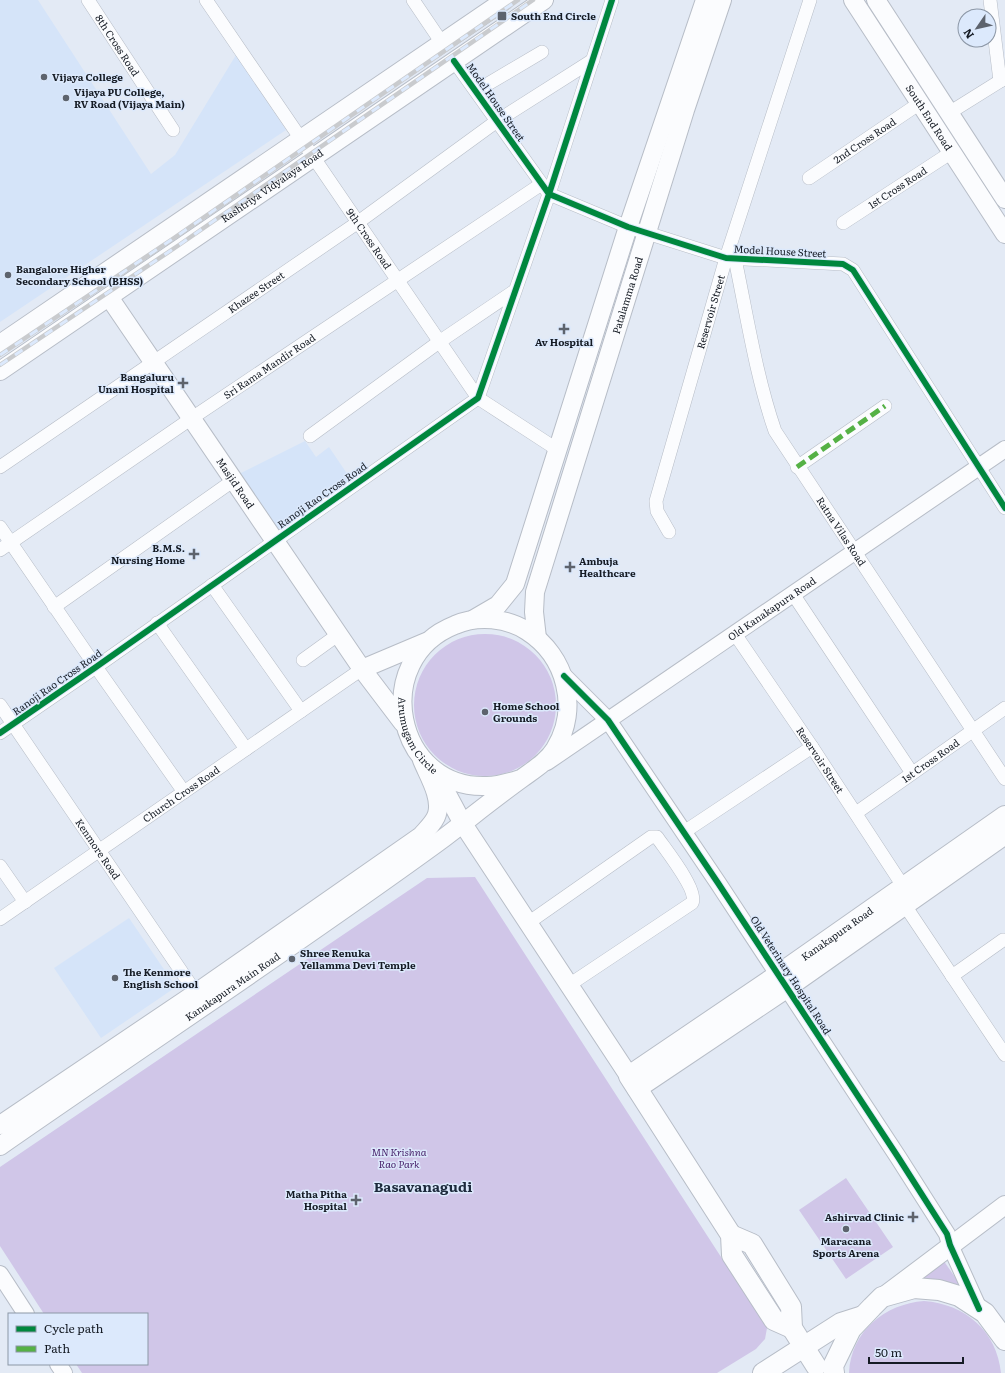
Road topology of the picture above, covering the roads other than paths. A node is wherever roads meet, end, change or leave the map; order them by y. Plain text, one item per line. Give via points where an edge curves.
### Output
1 (88, 0) edge
2 (206, 0) edge
3 (413, 0) edge
4 (505, 0) edge
5 (544, 0) edge
6 (612, 0) edge
7 (705, 0) edge
8 (722, 0) edge
9 (810, 0) edge
10 (853, 0) edge
11 (876, 0) edge
12 (990, 0) edge
13 (442, 43) junction
14 (542, 52) dead end
15 (593, 60) junction
16 (454, 61) junction
17 (1003, 80) edge
18 (476, 91) junction
19 (920, 103) junction
20 (949, 113) junction
21 (497, 121) junction
22 (173, 130) dead end
23 (301, 139) junction
24 (952, 152) junction
25 (313, 158) junction
26 (810, 178) dead end
27 (544, 189) junction
28 (1005, 199) edge
29 (357, 223) junction
30 (843, 223) dead end
31 (628, 227) junction
32 (647, 232) junction
33 (1005, 234) edge
34 (730, 258) junction
35 (396, 280) junction
36 (513, 292) junction
37 (110, 297) junction
38 (439, 342) junction
39 (0, 344) edge
40 (153, 361) junction
41 (0, 371) edge
42 (478, 398) junction
43 (885, 406) dead end
44 (192, 418) junction
45 (310, 436) dead end
46 (1005, 449) edge
47 (558, 450) junction
48 (0, 467) edge
49 (797, 467) junction
50 (978, 467) junction
51 (234, 480) junction
52 (1005, 508) edge
53 (0, 527) edge
54 (669, 532) dead end
55 (275, 540) junction
56 (5, 546) edge
57 (855, 553) junction
58 (212, 585) junction
59 (793, 594) junction
60 (54, 607) junction
61 (473, 620) junction
62 (157, 622) junction
63 (339, 634) junction
64 (735, 634) junction
65 (537, 638) junction
66 (429, 640) junction
67 (303, 660) dead end
68 (96, 667) junction
69 (362, 669) junction
70 (564, 676) junction
71 (0, 705) edge
72 (1005, 708) edge
73 (301, 711) junction
74 (608, 720) junction
75 (13, 724) junction
76 (404, 724) junction
77 (972, 731) junction
78 (0, 732) edge
79 (812, 747) junction
80 (246, 749) junction
81 (420, 755) junction
82 (538, 768) junction
83 (434, 769) junction
84 (912, 773) junction
85 (521, 779) junction
86 (1005, 779) edge
87 (184, 792) junction
88 (856, 813) junction
89 (1005, 816) edge
90 (463, 824) junction
91 (684, 832) junction
92 (1005, 834) edge
93 (99, 851) junction
94 (0, 866) edge
95 (904, 895) junction
96 (25, 902) junction
97 (0, 920) edge
98 (528, 922) junction
99 (1003, 940) dead end
100 (952, 976) junction
101 (782, 982) junction
102 (569, 985) junction
103 (196, 993) junction
104 (1005, 1055) edge
105 (633, 1082) junction
106 (0, 1125) edge
107 (0, 1146) edge
108 (1005, 1205) edge
109 (950, 1245) junction
110 (0, 1274) edge
111 (882, 1297) junction
112 (979, 1309) junction
113 (25, 1313) edge
114 (864, 1316) junction
115 (1005, 1340) edge
116 (804, 1346) junction
117 (813, 1371) edge
118 (763, 1373) edge
119 (834, 1373) edge

1 - 22 street, 8th Cross Road
2 - 23 street, 9th Cross Road
3 - 13 street
4 - 13 main road
5 - 16 main road, Rashtriya Vidyalaya Road
6 - 15 street
7 - 31 main road, Patalamma Road
8 - 32 main road, Patalamma Road
9 - 34 street, Reservoir Street
10 - 19 main road, South End Road
11 - 20 main road, South End Road
12 - 17 street
13 - 23 main road
14 - 18 street
15 - 21 street, Khazee Street
15 - 27 street
16 - 18 street, Model House Street
16 - 25 main road, Rashtriya Vidyalaya Road
17 - 20 street
18 - 21 street, Model House Street
19 - 24 main road, South End Road
19 - 26 street, 2nd Cross Road
20 - 28 main road, South End Road
21 - 27 street, Model House Street
21 - 29 street, Khazee Street
23 - 25 street, 9th Cross Road
23 - 39 main road
24 - 30 street, 1st Cross Road
24 - 33 main road, South End Road
25 - 29 street, 9th Cross Road
25 - 37 main road, Rashtriya Vidyalaya Road
27 - 31 street, Model House Street
27 - 35 street, Sri Rama Mandir Road
27 - 36 street
29 - 35 street, 9th Cross Road
29 - 40 street, Khazee Street
31 - 32 street, Model House Street
31 - 47 main road, Patalamma Road
32 - 34 street, Model House Street
32 - 65 main road, Patalamma Road via 535,592
34 - 49 street, Ratna Vilas Road via 769,413 775,431
34 - 50 street, Model House Street via 843,264 853,270
34 - 54 street, Reservoir Street via 656,501 657,511
35 - 38 street, 9th Cross Road
35 - 44 street, Sri Rama Mandir Road
36 - 38 street
36 - 42 street
37 - 40 main road, Masjid Road
37 - 41 main road, Rashtriya Vidyalaya Road
38 - 42 street, 9th Cross Road
38 - 45 street
40 - 44 main road, Masjid Road
40 - 48 street, Khazee Street
42 - 47 street, 9th Cross Road
42 - 55 street, Ranoji Rao Cross Road
43 - 49 street
44 - 51 main road, Masjid Road
44 - 56 street, Sri Rama Mandir Road
46 - 50 street, Old Kanakapura Road
47 - 61 main road, Patalamma Road via 515,584 498,605
49 - 57 street, Ratna Vilas Road
50 - 52 street, Model House Street
50 - 57 street, Old Kanakapura Road
51 - 55 main road, Masjid Road
51 - 60 street
53 - 56 street
55 - 58 street, Ranoji Rao Cross Road
55 - 63 main road, Masjid Road
56 - 60 street
57 - 59 street, Old Kanakapura Road
57 - 77 street, Ratna Vilas Road
58 - 62 street, Ranoji Rao Cross Road
58 - 73 street
59 - 64 street, Old Kanakapura Road
59 - 84 street
60 - 68 street
61 - 65 main road, Arumugam Circle via 507,622 523,628
61 - 66 main road, Arumugam Circle via 442,630
62 - 68 street, Ranoji Rao Cross Road
62 - 80 street
63 - 67 street
63 - 69 main road, Masjid Road
64 - 74 street, Old Kanakapura Road
64 - 79 street, Reservoir Street
65 - 70 main road, Arumugam Circle via 558,662
66 - 69 main road
66 - 76 main road, Arumugam Circle via 416,654 408,670 401,706
68 - 75 street, Ranoji Rao Cross Road
68 - 87 street
69 - 73 street, Church Cross Road
69 - 76 main road, Masjid Road
70 - 74 street, Old Veterinary Hospital Road
70 - 82 main road, Arumugam Circle via 568,701 566,726 555,750
71 - 75 street, Kenmore Road
72 - 77 street, 1st Cross Road
73 - 80 street, Church Cross Road
74 - 82 street, Old Kanakapura Road
74 - 91 street, Old Veterinary Hospital Road
75 - 78 street, Ranoji Rao Cross Road
75 - 93 street, Kenmore Road
76 - 81 main road, Arumugam Circle via 413,746
77 - 84 street, 1st Cross Road
77 - 86 street, Ratna Vilas Road
79 - 88 street, Reservoir Street
79 - 91 street
80 - 87 street, Church Cross Road
81 - 83 main road, Arumugam Circle
81 - 103 main road via 438,801 437,814 420,836
82 - 85 main road, Arumugam Circle
83 - 85 main road, Arumugam Circle via 467,785 504,785
83 - 90 main road
84 - 88 street, 1st Cross Road
85 - 90 main road, Kanakapura Main Road
87 - 93 street, Church Cross Road
88 - 95 street, Reservoir Street
89 - 95 main road, Kanakapura Road
90 - 98 main road
90 - 107 main road, Kanakapura Main Road
91 - 101 street, Old Veterinary Hospital Road
92 - 95 main road, Kanakapura Road
93 - 96 street, Church Cross Road
93 - 103 street, Kenmore Road
94 - 96 street
95 - 100 street, Reservoir Street
95 - 101 main road, Kanakapura Road
96 - 97 street, Church Cross Road
98 - 102 main road
98 - 102 street via 651,837 657,837 683,875 693,892 692,903
99 - 100 street
100 - 104 street, Reservoir Street
101 - 105 main road, Kanakapura Road
101 - 109 street, Old Veterinary Hospital Road via 902,1163 947,1234
102 - 105 main road
103 - 106 main road
105 - 116 main road via 731,1235 752,1244 792,1307 792,1328
108 - 109 main road
109 - 111 main road
109 - 112 street, Old Veterinary Hospital Road
110 - 113 street
111 - 112 main road via 914,1288 939,1290 960,1296
111 - 114 main road
112 - 115 main road via 985,1313
114 - 116 main road via 841,1323
114 - 119 main road via 851,1329 833,1366
116 - 117 main road
116 - 118 main road

